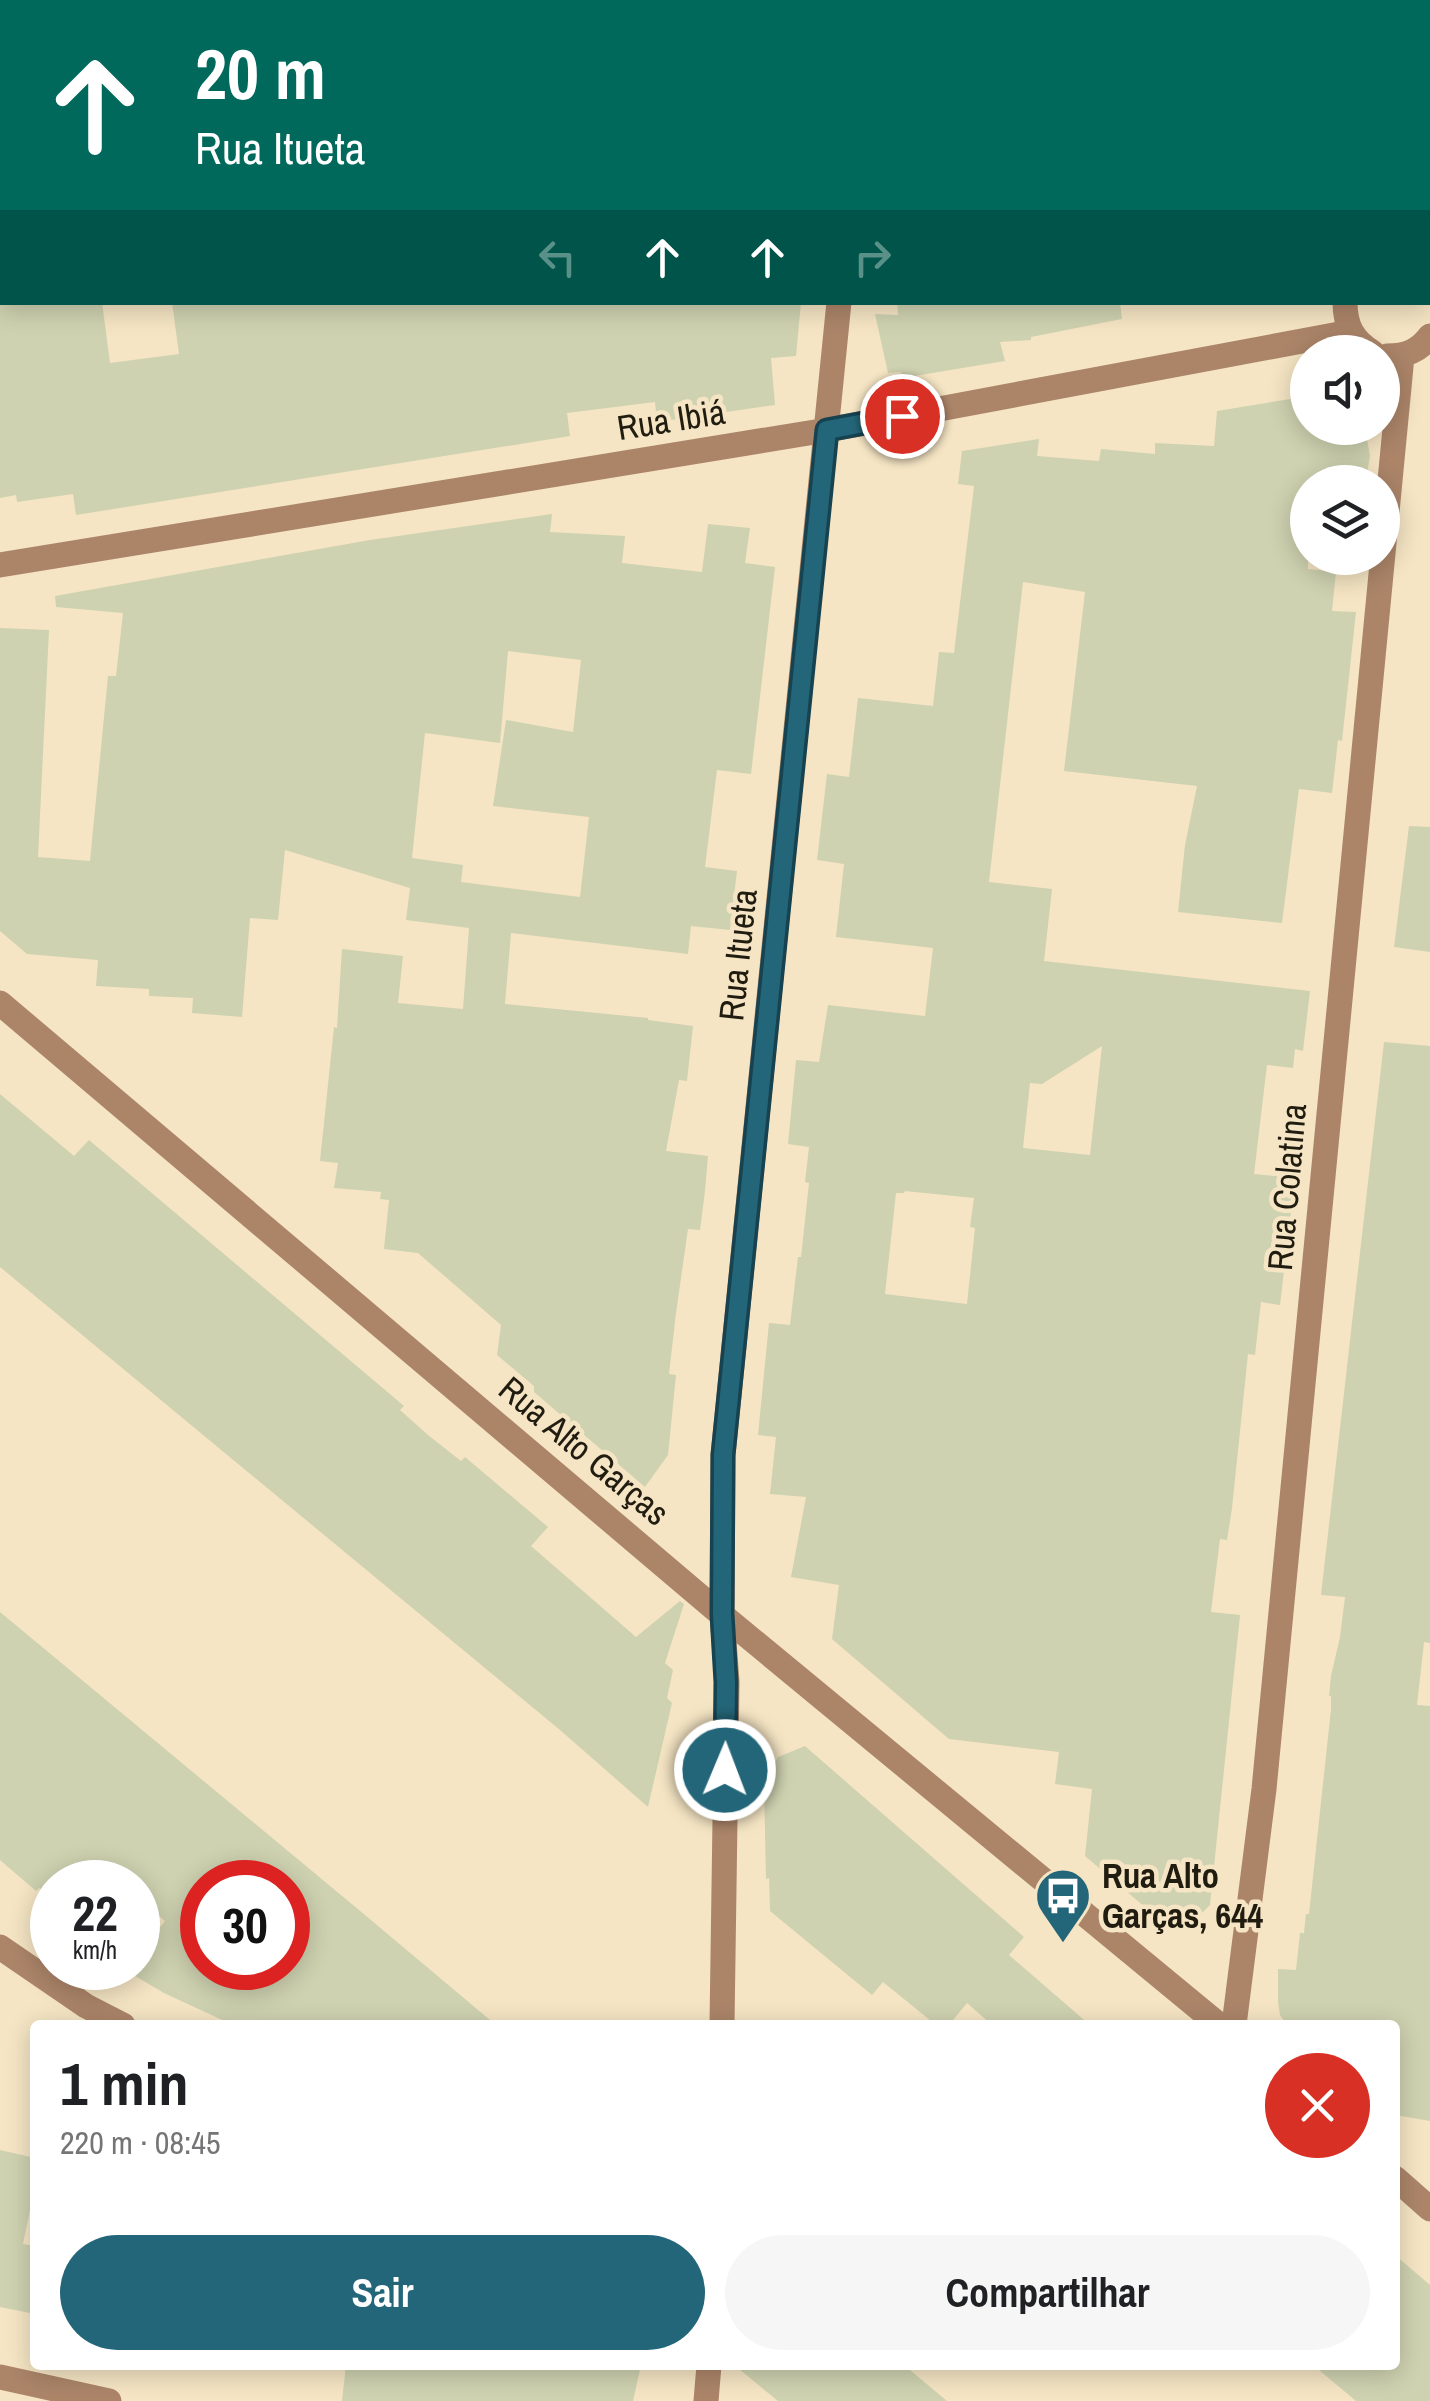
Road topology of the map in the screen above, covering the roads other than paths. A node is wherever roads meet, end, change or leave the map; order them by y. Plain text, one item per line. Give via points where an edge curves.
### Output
1 (839, 305) edge
2 (1346, 305) edge
3 (1350, 332) junction
4 (1352, 335) edge
5 (1430, 336) edge
6 (1400, 353) edge
7 (827, 430) junction
8 (1384, 445) edge
9 (0, 564) edge
10 (0, 1003) edge
11 (722, 1614) junction
12 (0, 1947) edge
13 (113, 2020) edge
14 (722, 2020) edge
15 (1213, 2020) edge
16 (1235, 2020) edge
17 (1400, 2182) edge
18 (1430, 2208) edge
19 (709, 2370) edge
20 (0, 2377) edge
21 (109, 2401) edge
22 (706, 2401) edge

1 - 7 street, Rua Itueta
2 - 3 street
3 - 4 street
3 - 7 street, Rua Ibiá
5 - 6 street via 1417,350
7 - 9 street, Rua Ibiá
7 - 11 street, Rua Itueta via 723,1455
8 - 16 street, Rua Colatina via 1266,1769
10 - 11 street, Rua Alto Garças
11 - 14 street, Rua Itueta
11 - 15 street, Rua Alto Garças
12 - 13 street
17 - 18 street
19 - 22 street
20 - 21 street

